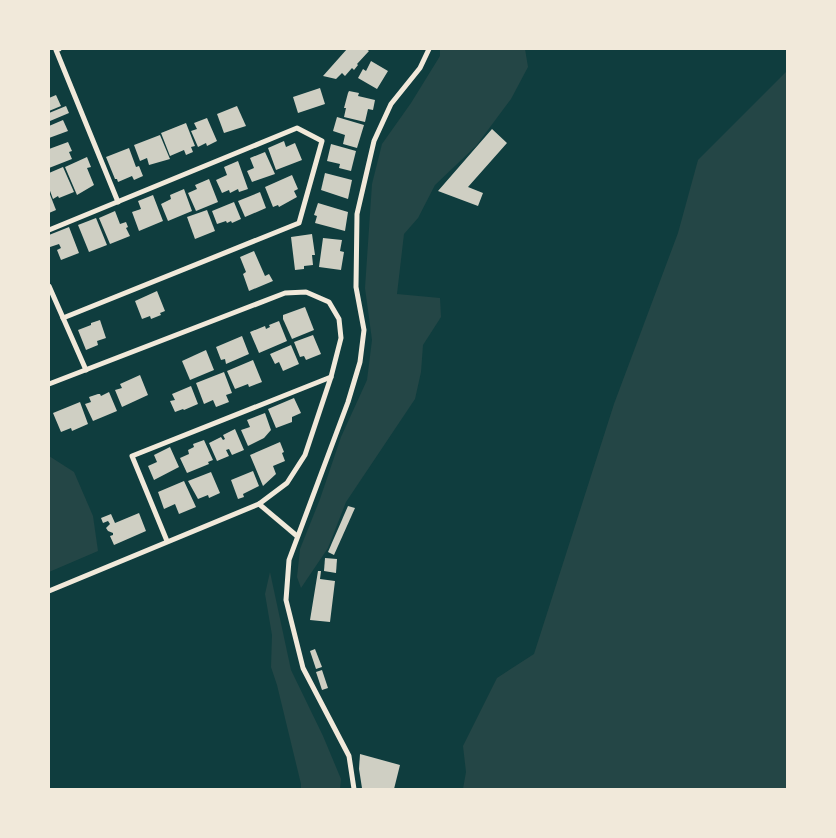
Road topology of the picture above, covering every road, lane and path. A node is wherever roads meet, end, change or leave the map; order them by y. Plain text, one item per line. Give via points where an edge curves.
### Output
1 (58, 49) edge
2 (429, 49) edge
3 (118, 202) junction
4 (49, 230) edge
5 (49, 286) edge
6 (63, 318) junction
7 (86, 370) junction
8 (331, 377) junction
9 (49, 384) edge
10 (259, 504) junction
11 (297, 536) junction
12 (167, 541) junction
13 (49, 591) edge
14 (354, 789) edge

1 - 3 street
2 - 11 street via 420,68 391,104 374,142 357,214 356,287 364,330 360,362
3 - 4 street
3 - 6 street via 297,128 322,141 300,223
5 - 6 street
6 - 7 street
7 - 8 street via 285,293 306,292 328,302 339,319 341,338
7 - 9 street
8 - 10 street via 305,455 286,483
8 - 12 street via 132,456
10 - 11 street
10 - 12 street
11 - 14 street via 289,560 286,600 303,668 349,756
12 - 13 street

